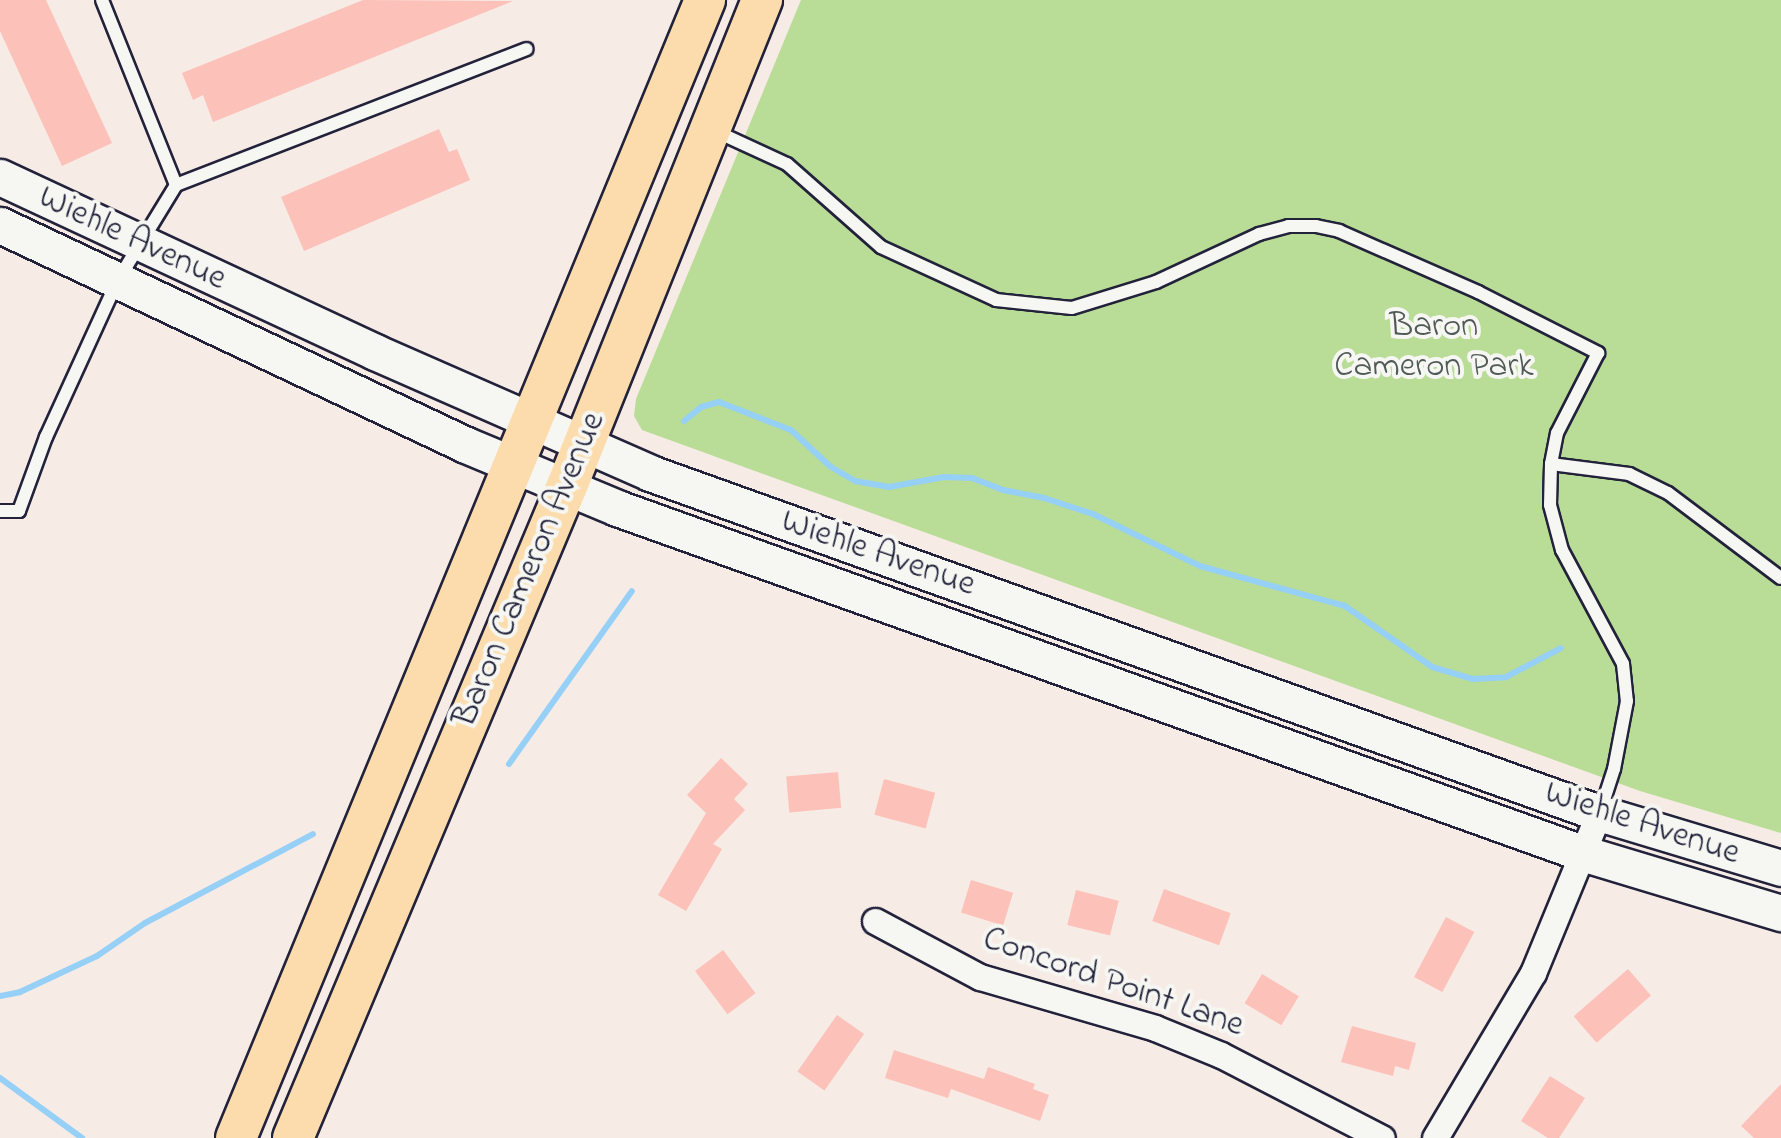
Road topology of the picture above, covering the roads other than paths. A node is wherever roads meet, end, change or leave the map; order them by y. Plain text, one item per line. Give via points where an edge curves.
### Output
1 (102, 0) edge
2 (705, 0) edge
3 (762, 0) edge
4 (527, 49) dead end
5 (711, 130) junction
6 (0, 177) edge
7 (176, 185) junction
8 (0, 224) edge
9 (140, 242) junction
10 (118, 280) junction
11 (534, 424) junction
12 (584, 445) junction
13 (1550, 464) junction
14 (516, 466) junction
15 (567, 486) junction
16 (0, 511) edge
17 (1781, 578) edge
18 (1599, 812) junction
19 (1582, 853) junction
20 (1781, 868) edge
21 (1781, 913) edge
22 (874, 921) dead end
23 (236, 1138) edge
24 (293, 1138) edge
25 (1382, 1138) edge
26 (1435, 1138) edge

1 - 7 lane
2 - 11 main road, Baron Cameron Avenue
3 - 5 main road, Baron Cameron Avenue
4 - 7 lane
5 - 12 main road, Baron Cameron Avenue
5 - 13 lane via 786,164 881,248 996,300 1072,308 1156,282 1259,234 1288,226 1339,231 1598,353 1558,432
6 - 9 main road, Wiehle Avenue
7 - 9 lane
8 - 10 main road, Wiehle Avenue
9 - 10 lane
9 - 11 main road, Wiehle Avenue
10 - 14 main road, Wiehle Avenue
10 - 16 lane via 46,437 28,496 20,511
11 - 12 main road, Wiehle Avenue
11 - 14 main road, Baron Cameron Avenue
12 - 15 main road, Baron Cameron Avenue
12 - 18 main road, Wiehle Avenue
13 - 17 lane via 1642,480
13 - 18 lane via 1550,505 1562,550 1623,664 1627,701
14 - 15 main road, Wiehle Avenue
14 - 23 main road, Baron Cameron Avenue
15 - 19 main road, Wiehle Avenue
15 - 24 main road, Baron Cameron Avenue
18 - 19 street
18 - 20 main road, Wiehle Avenue
19 - 21 main road, Wiehle Avenue
19 - 26 street via 1533,973
22 - 25 street, Concord Point Lane via 980,977 1155,1028 1221,1055

